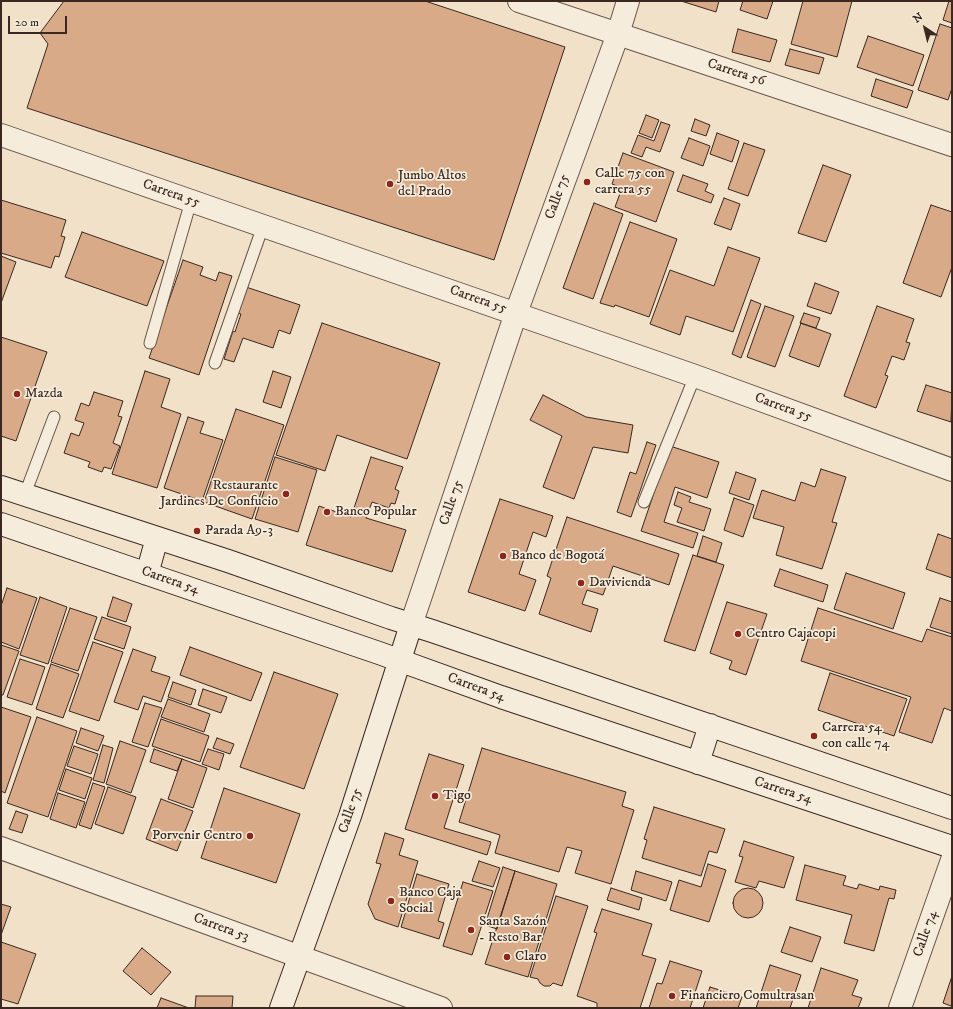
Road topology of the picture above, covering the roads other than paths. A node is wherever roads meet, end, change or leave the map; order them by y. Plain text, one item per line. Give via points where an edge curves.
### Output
1 (519, 1) edge
2 (628, 1) edge
3 (618, 34) junction
4 (1, 135) edge
5 (952, 145) edge
6 (191, 201) junction
7 (263, 226) junction
8 (516, 313) junction
9 (150, 343) dead end
10 (215, 363) dead end
11 (695, 376) junction
12 (54, 417) dead end
13 (952, 470) edge
14 (1, 486) edge
15 (25, 494) junction
16 (644, 502) dead end
17 (1, 524) edge
18 (157, 538) junction
19 (147, 574) junction
20 (411, 625) junction
21 (400, 660) junction
22 (710, 725) junction
23 (698, 763) junction
24 (952, 808) edge
25 (952, 847) edge
26 (1, 848) edge
27 (952, 860) edge
28 (299, 956) junction
29 (281, 1008) edge
30 (441, 1008) edge
31 (900, 1008) edge

1 - 3 street, Carrera 56
2 - 3 street, Calle 75
3 - 5 street, Carrera 56
3 - 8 street, Calle 75
4 - 6 street, Carrera 55
6 - 7 street, Carrera 55
6 - 9 lane
7 - 8 street, Carrera 55
7 - 10 lane
8 - 11 street, Carrera 55
8 - 20 street, Calle 75
11 - 13 street, Carrera 55
11 - 16 lane
12 - 15 lane
14 - 15 street
15 - 18 street
17 - 19 street, Carrera 54
18 - 19 street
18 - 20 street
19 - 21 street, Carrera 54
20 - 21 street, Calle 75
20 - 22 street
21 - 23 street, Carrera 54
21 - 28 street, Calle 75 via 350,816
22 - 23 street
22 - 24 street
23 - 25 street, Carrera 54
26 - 28 street, Carrera 53
27 - 31 street, Calle 74
28 - 29 street, Calle 75
28 - 30 street, Carrera 53

